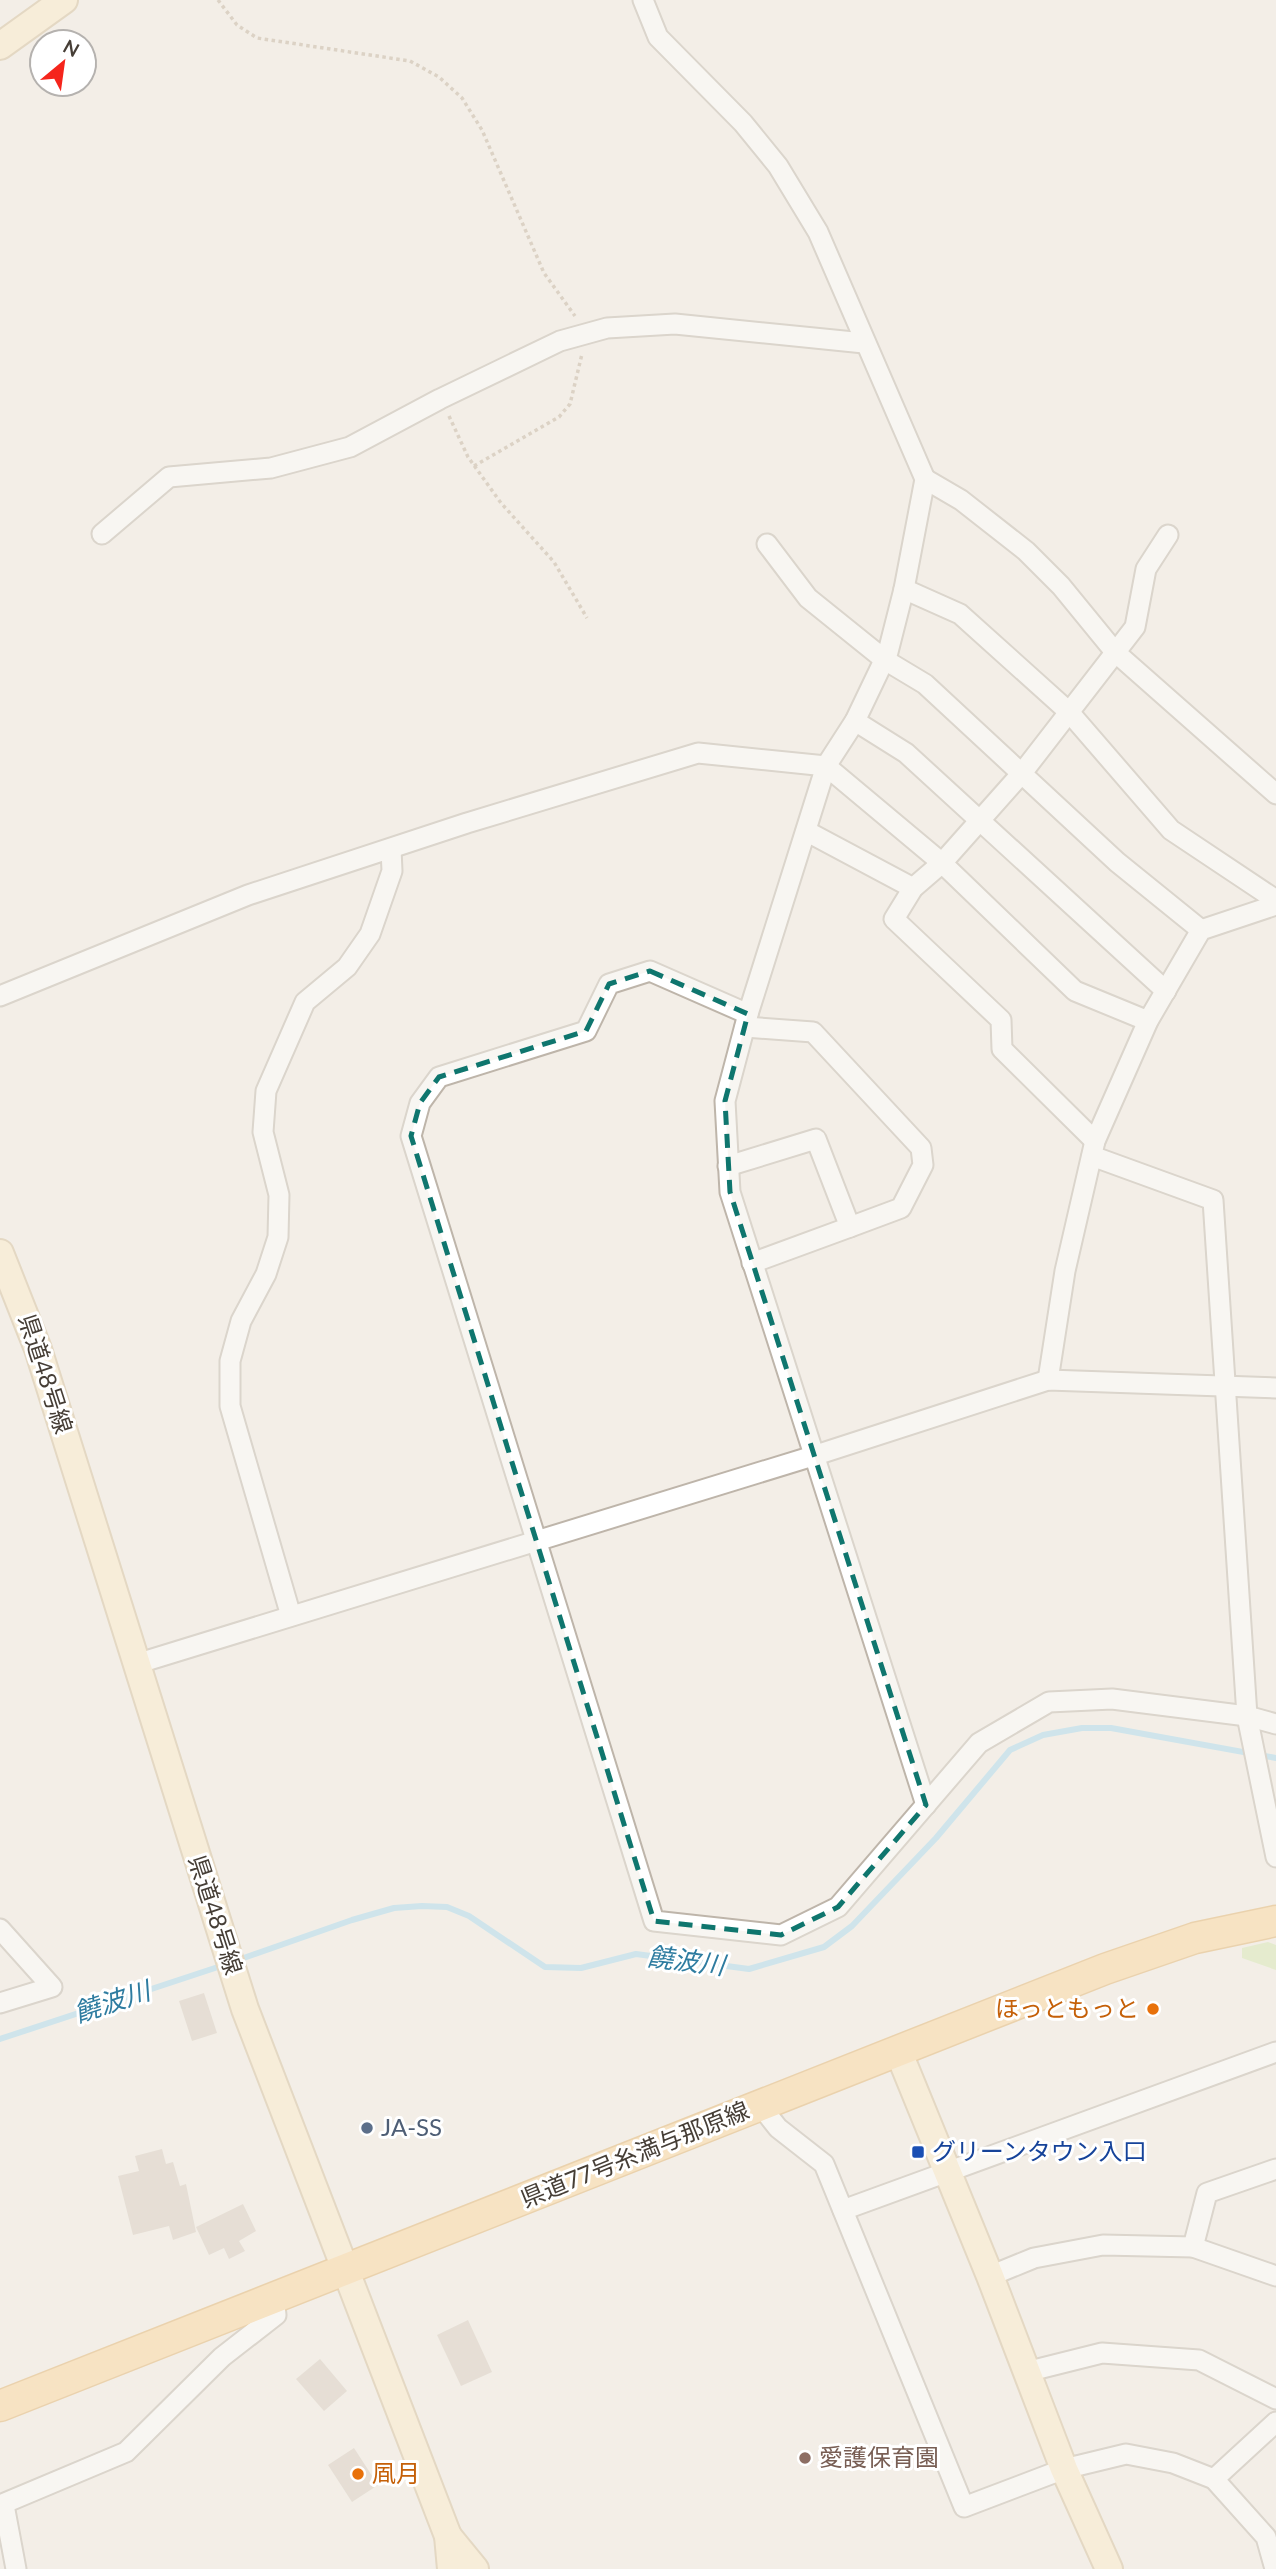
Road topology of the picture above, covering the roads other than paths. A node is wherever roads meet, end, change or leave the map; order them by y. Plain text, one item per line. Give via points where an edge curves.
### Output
1 (64, 0) edge
2 (643, 0) edge
3 (0, 46) edge
4 (864, 343) junction
5 (925, 479) junction
6 (102, 534) dead end
7 (1168, 535) dead end
8 (768, 544) dead end
9 (904, 589) junction
10 (1115, 653) junction
11 (885, 660) junction
12 (1069, 712) junction
13 (855, 721) junction
14 (826, 765) junction
15 (1023, 773) junction
16 (1276, 794) edge
17 (979, 820) junction
18 (806, 831) junction
19 (391, 849) junction
20 (942, 863) junction
21 (913, 888) junction
22 (1276, 902) edge
23 (1200, 930) junction
24 (1166, 991) junction
25 (0, 996) edge
26 (746, 1021) junction
27 (1147, 1021) junction
28 (1093, 1149) junction
29 (728, 1166) junction
30 (850, 1227) junction
31 (0, 1253) edge
32 (752, 1263) junction
33 (1048, 1380) junction
34 (1226, 1387) junction
35 (1276, 1388) edge
36 (813, 1456) junction
37 (538, 1540) junction
38 (291, 1616) junction
39 (136, 1664) junction
40 (1247, 1716) junction
41 (1276, 1724) edge
42 (926, 1805) junction
43 (1276, 1857) edge
44 (1276, 1920) edge
45 (0, 1929) edge
46 (0, 2003) edge
47 (1276, 2052) edge
48 (899, 2053) junction
49 (760, 2105) junction
50 (1276, 2169) edge
51 (946, 2174) junction
52 (844, 2210) junction
53 (1193, 2248) junction
54 (346, 2268) junction
55 (990, 2276) junction
56 (1276, 2276) edge
57 (274, 2297) junction
58 (1026, 2372) junction
59 (1276, 2399) edge
60 (0, 2406) edge
61 (1276, 2422) edge
62 (1064, 2469) junction
63 (1214, 2479) junction
64 (2, 2505) edge
65 (448, 2536) junction
66 (16, 2569) edge
67 (452, 2569) edge
68 (475, 2569) edge
69 (1109, 2569) edge
70 (1275, 2569) edge

1 - 3 main road
2 - 4 street via 658,37 743,123 778,166 818,232
4 - 5 street
4 - 6 street via 675,324 587,333 560,341 350,447 271,468 169,477
5 - 9 street
5 - 10 street via 961,500 1026,551
7 - 10 street via 1146,569 1135,627
8 - 11 street via 808,598
9 - 11 street
9 - 12 street via 960,614
10 - 12 street
10 - 16 street
11 - 13 street
11 - 15 street via 925,684
12 - 15 street
12 - 22 street via 1171,830
13 - 14 street
13 - 17 street via 906,753
14 - 18 street
14 - 19 street via 698,754
14 - 20 street
15 - 17 street
15 - 23 street via 1117,862
17 - 20 street
17 - 24 street
18 - 21 street
18 - 26 street
19 - 25 street via 169,925
19 - 38 street via 392,871 370,934 347,967 305,1002 266,1091 263,1132 279,1195 278,1237 266,1274 241,1321 230,1361 230,1406
20 - 21 street
20 - 27 street via 1075,991
21 - 28 street via 894,919 1001,1020 1002,1049
22 - 23 street
23 - 24 street
24 - 27 street
26 - 29 street via 725,1101
26 - 30 street via 813,1032 921,1148 923,1165 901,1208
26 - 37 street via 650,971 609,984 586,1031 439,1077 420,1103 411,1136
27 - 28 street
28 - 33 street via 1065,1271
28 - 34 street via 1213,1200
29 - 30 street via 816,1139
29 - 32 street via 730,1192
30 - 32 street
31 - 39 main road, 県道48号線 via 38,1349
32 - 36 street
33 - 34 street
33 - 36 street
34 - 35 street
34 - 40 street
36 - 37 street
36 - 42 street
37 - 38 street
37 - 42 street via 654,1920 781,1935 838,1907
38 - 39 street
39 - 54 main road, 県道48号線 via 245,2008
40 - 41 street
40 - 42 street via 1112,1699 1049,1702 979,1743
40 - 43 street
44 - 48 main road, 県道77号糸満与那原線 via 1149,1953
45 - 46 street via 52,1987
47 - 51 street
48 - 49 main road, 県道77号糸満与那原線
48 - 51 main road
49 - 52 street via 778,2128 824,2164
49 - 54 main road, 県道77号糸満与那原線
50 - 53 street via 1208,2193
51 - 52 street
51 - 55 main road
52 - 62 street via 964,2507
53 - 55 street via 1102,2245 1034,2258
53 - 56 street
54 - 57 main road, 県道77号糸満与那原線
54 - 65 main road, 県道48号線
55 - 58 main road
57 - 60 main road, 県道77号糸満与那原線
57 - 64 street via 276,2315 222,2357 126,2452
58 - 59 street via 1101,2353 1199,2360
58 - 62 main road
61 - 63 street
62 - 63 street via 1126,2454 1173,2463
62 - 69 main road
63 - 70 street via 1266,2537
64 - 66 street
65 - 67 main road, 県道48号線
65 - 68 main road

